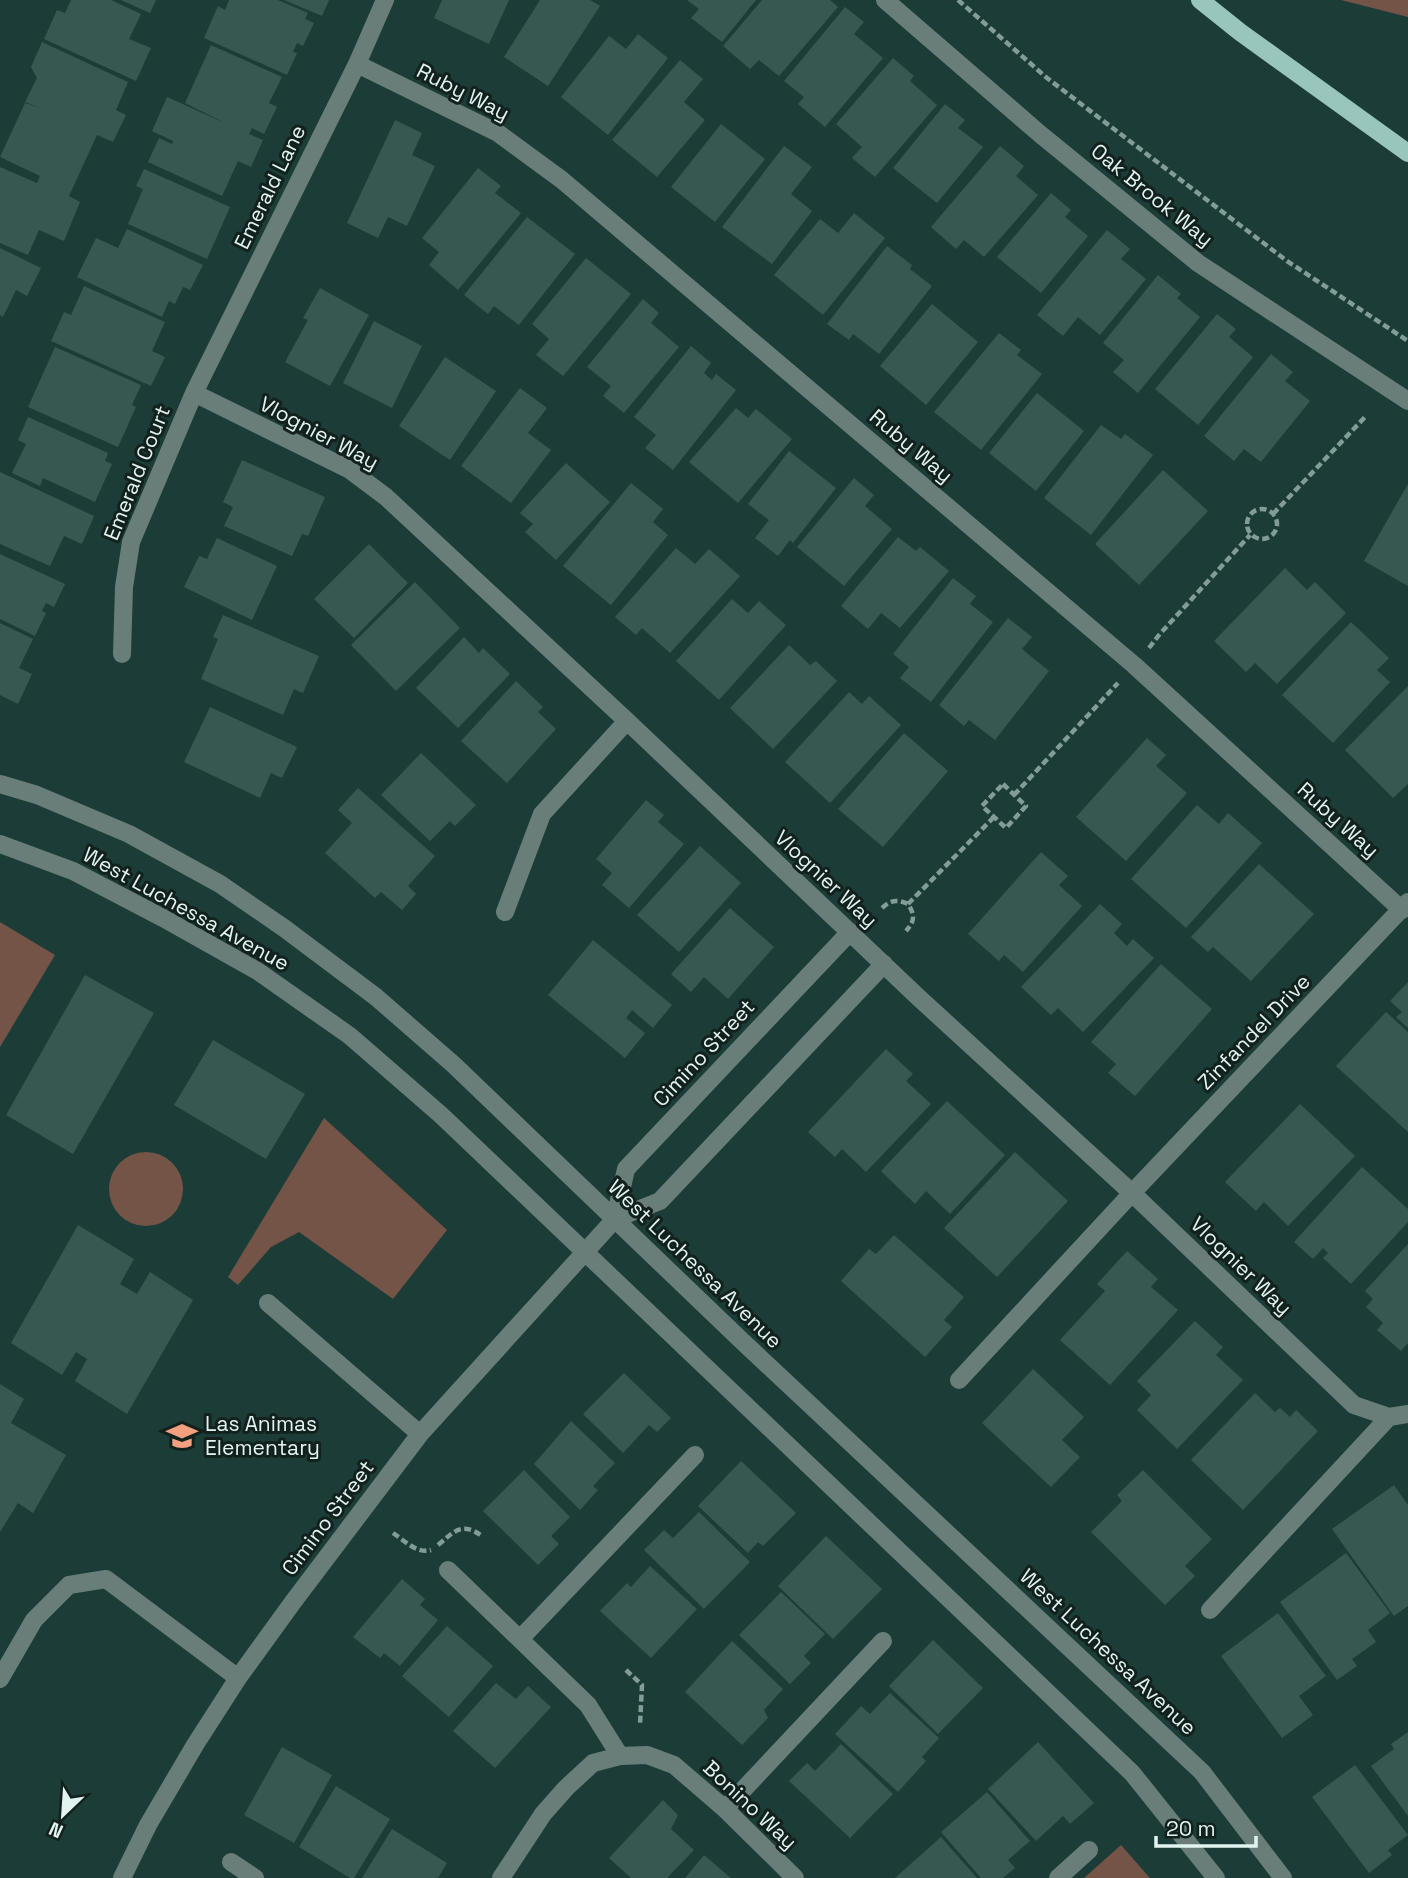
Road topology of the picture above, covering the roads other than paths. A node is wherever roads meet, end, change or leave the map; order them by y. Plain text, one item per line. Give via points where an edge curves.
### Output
1 (385, 0) edge
2 (886, 0) edge
3 (1200, 0) edge
4 (357, 64) junction
5 (1408, 153) edge
6 (194, 393) junction
7 (1408, 401) edge
8 (122, 654) dead end
9 (627, 721) junction
10 (0, 784) edge
11 (0, 844) edge
12 (1405, 906) edge
13 (505, 912) dead end
14 (850, 932) junction
15 (884, 964) junction
16 (1132, 1193) junction
17 (615, 1219) junction
18 (584, 1252) junction
19 (268, 1303) dead end
20 (959, 1380) dead end
21 (1408, 1414) edge
22 (1389, 1417) junction
23 (420, 1434) junction
24 (695, 1455) dead end
25 (448, 1570) dead end
26 (1210, 1610) dead end
27 (520, 1639) junction
28 (883, 1641) dead end
29 (238, 1678) junction
30 (0, 1679) edge
31 (621, 1756) junction
32 (725, 1809) junction
33 (1089, 1850) dead end
34 (231, 1862) dead end
35 (122, 1878) edge
36 (255, 1878) edge
37 (501, 1878) edge
38 (795, 1878) edge
39 (1058, 1878) edge
40 (1216, 1878) edge
41 (1283, 1878) edge

1 - 4 street, Emerald Lane
2 - 7 street, Oak Brook Way via 1198,263
3 - 5 main road
4 - 6 street, Emerald Lane
4 - 12 street, Ruby Way via 498,133 562,180 1134,665
6 - 8 street, Emerald Court via 131,542
6 - 9 street, Vlognier Way via 350,471 386,496
9 - 13 street via 542,814
9 - 14 street, Vlognier Way
10 - 17 street, West Luchessa Avenue via 129,834 220,884 284,928 376,997 454,1065
11 - 18 street, West Luchessa Avenue via 73,871 259,972 360,1045 441,1115
12 - 16 street, Zinfandel Drive
14 - 15 street, Vlognier Way
14 - 17 street, Cimino Street via 626,1169
15 - 16 street, Vlognier Way
15 - 17 street, Cimino Street via 660,1201
16 - 20 street, Zinfandel Drive
16 - 22 street, Vlognier Way via 1354,1405
17 - 18 street, Cimino Street
17 - 41 street, West Luchessa Avenue via 1202,1772
18 - 23 street, Cimino Street
18 - 40 street, West Luchessa Avenue via 1132,1773
19 - 23 street
21 - 22 street, Vlognier Way
22 - 26 street
23 - 29 street, Cimino Street
24 - 27 street
25 - 27 street
27 - 31 street via 588,1705
28 - 32 street
29 - 30 street via 106,1579 69,1585 34,1620
29 - 35 street, Cimino Street via 148,1825
31 - 32 street, Bonino Way via 647,1755 674,1765
31 - 37 street via 593,1763 566,1788
32 - 38 street, Bonino Way
33 - 39 street
34 - 36 street

